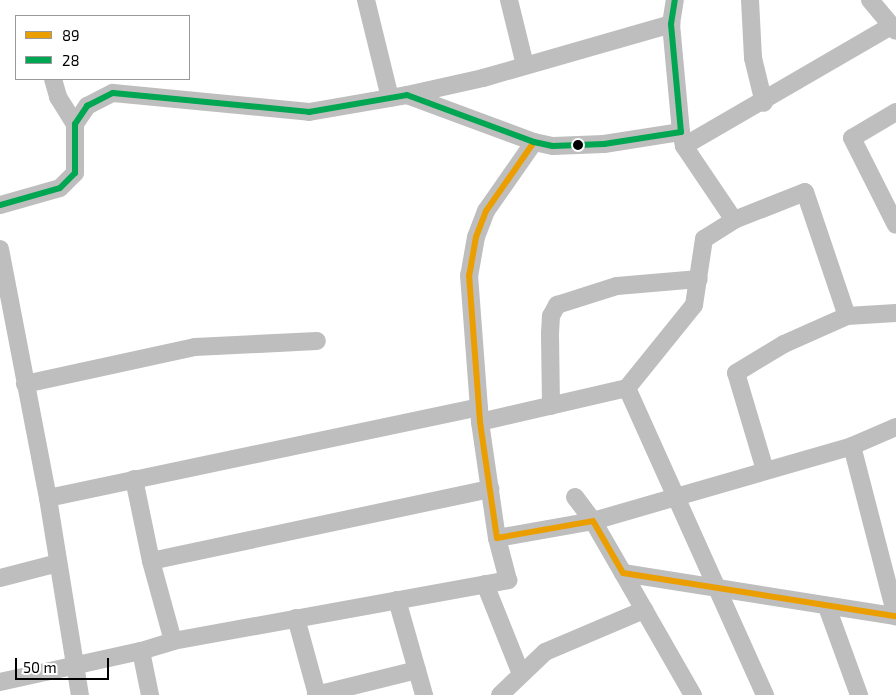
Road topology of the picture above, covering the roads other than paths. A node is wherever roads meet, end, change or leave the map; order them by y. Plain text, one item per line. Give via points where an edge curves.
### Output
1 (366, 0) edge
2 (509, 0) edge
3 (674, 0) edge
4 (750, 0) edge
5 (874, 1) edge
6 (671, 24) junction
7 (894, 29) edge
8 (525, 65) junction
9 (53, 80) edge
10 (399, 97) junction
11 (764, 103) junction
12 (896, 112) edge
13 (75, 124) junction
14 (682, 139) junction
15 (534, 142) junction
16 (0, 205) edge
17 (734, 220) junction
18 (896, 225) edge
19 (0, 249) edge
20 (699, 279) junction
21 (896, 313) edge
22 (847, 316) junction
23 (317, 341) dead end
24 (25, 384) junction
25 (627, 388) junction
26 (551, 406) junction
27 (479, 415) junction
28 (896, 427) edge
29 (852, 446) junction
30 (765, 470) junction
31 (134, 479) junction
32 (490, 490) junction
33 (575, 497) dead end
34 (675, 497) junction
35 (48, 498) junction
36 (593, 521) junction
37 (497, 538) junction
38 (151, 561) junction
39 (58, 563) junction
40 (623, 573) junction
41 (0, 578) edge
42 (485, 584) junction
43 (717, 588) junction
44 (397, 600) junction
45 (827, 607) junction
46 (644, 610) junction
47 (896, 616) edge
48 (296, 618) junction
49 (172, 641) junction
50 (141, 651) junction
51 (74, 666) junction
52 (417, 670) junction
53 (0, 682) edge
54 (513, 687) edge
55 (80, 695) edge
56 (150, 695) edge
57 (317, 695) edge
58 (424, 695) edge
59 (692, 695) edge
60 (765, 695) edge
61 (859, 695) edge

1 - 10 street
2 - 8 street
3 - 6 street
4 - 11 street via 753,58
5 - 7 street
6 - 8 street
6 - 14 street
7 - 11 street
8 - 10 street
9 - 13 street via 58,97
10 - 13 street via 309,112 113,93 87,106
10 - 15 street
11 - 14 street
12 - 18 street via 852,138
13 - 16 street via 75,173 60,188
14 - 15 street via 553,146
14 - 17 street
15 - 27 street via 486,211 476,237 469,275
17 - 20 street via 704,239
17 - 22 street via 805,192
19 - 24 street
20 - 25 street via 694,305
20 - 26 street via 617,286 557,305 551,316
21 - 22 street
22 - 30 street via 784,344 736,373
23 - 24 street via 195,347
24 - 35 street
25 - 26 street
25 - 34 street
26 - 27 street
27 - 31 street
27 - 32 street
28 - 29 street
29 - 30 street
29 - 47 street
30 - 34 street
31 - 35 street
31 - 38 street
32 - 37 street
32 - 38 street
33 - 36 street
34 - 36 street
34 - 43 street
35 - 39 street
36 - 37 street
36 - 40 street
37 - 42 street via 508,580
38 - 49 street
39 - 41 street
39 - 51 street
40 - 43 street
40 - 46 street
42 - 44 street
42 - 54 street
43 - 45 street
43 - 60 street
44 - 48 street
44 - 52 street
45 - 47 street
45 - 61 street
46 - 54 street via 545,652
46 - 59 street
48 - 49 street
48 - 57 street
49 - 50 street
50 - 51 street
50 - 56 street
51 - 53 street
51 - 55 street
52 - 57 street
52 - 58 street

